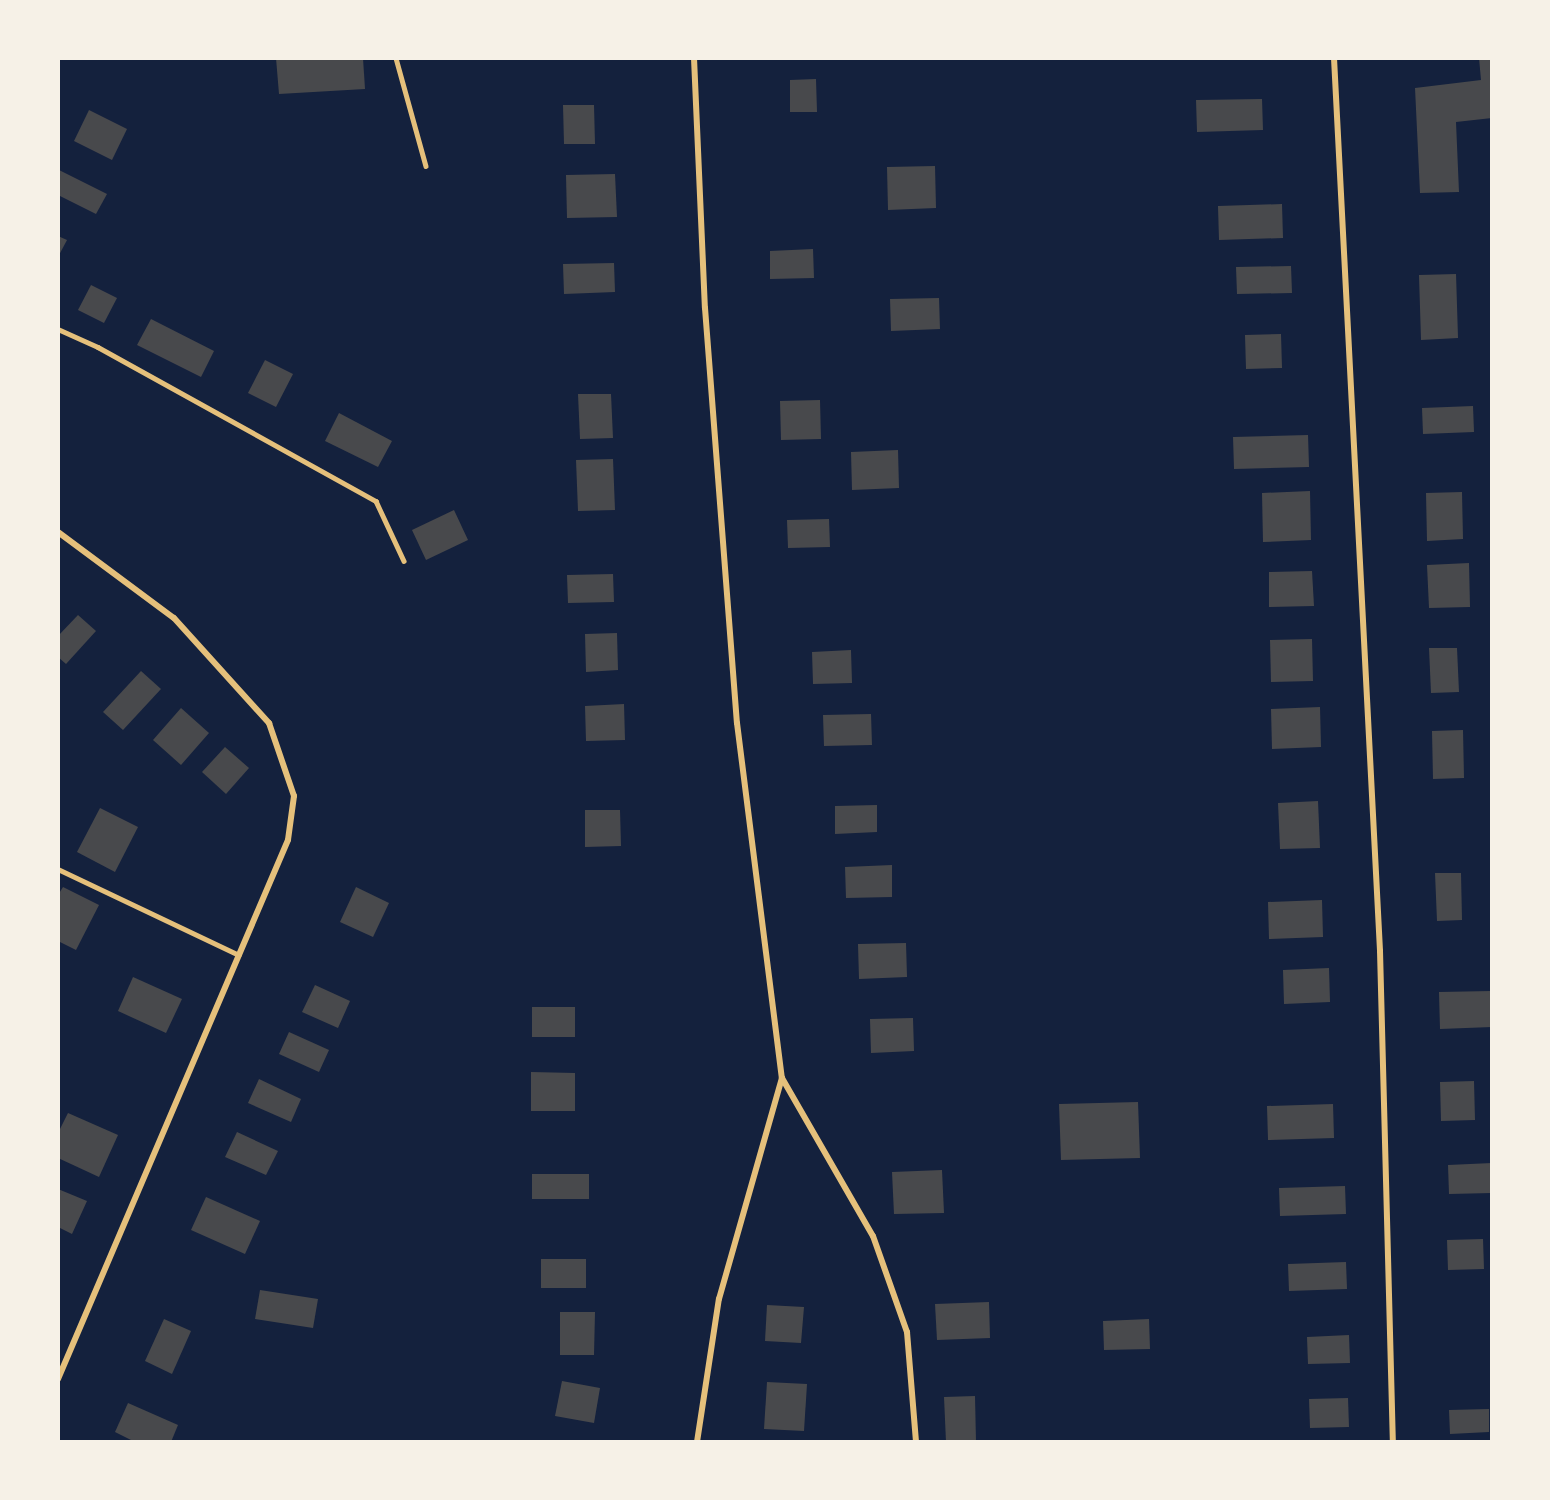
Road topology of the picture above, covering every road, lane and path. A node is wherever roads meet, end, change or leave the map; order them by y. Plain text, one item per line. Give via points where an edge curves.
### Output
1 (396, 58) edge
2 (694, 58) edge
3 (1334, 58) edge
4 (426, 166) dead end
5 (58, 329) edge
6 (58, 532) edge
7 (404, 561) dead end
8 (58, 869) edge
9 (239, 955) junction
10 (782, 1078) junction
11 (58, 1379) edge
12 (697, 1442) edge
13 (916, 1442) edge
14 (1394, 1442) edge

1 - 4 lane
2 - 10 street via 705,308 737,723
3 - 14 street via 1380,951
5 - 7 lane via 98,347 376,501
6 - 9 street via 174,618 269,723 294,796 288,840
8 - 9 lane
9 - 11 street
10 - 12 street via 719,1299
10 - 13 street via 873,1236 907,1332

